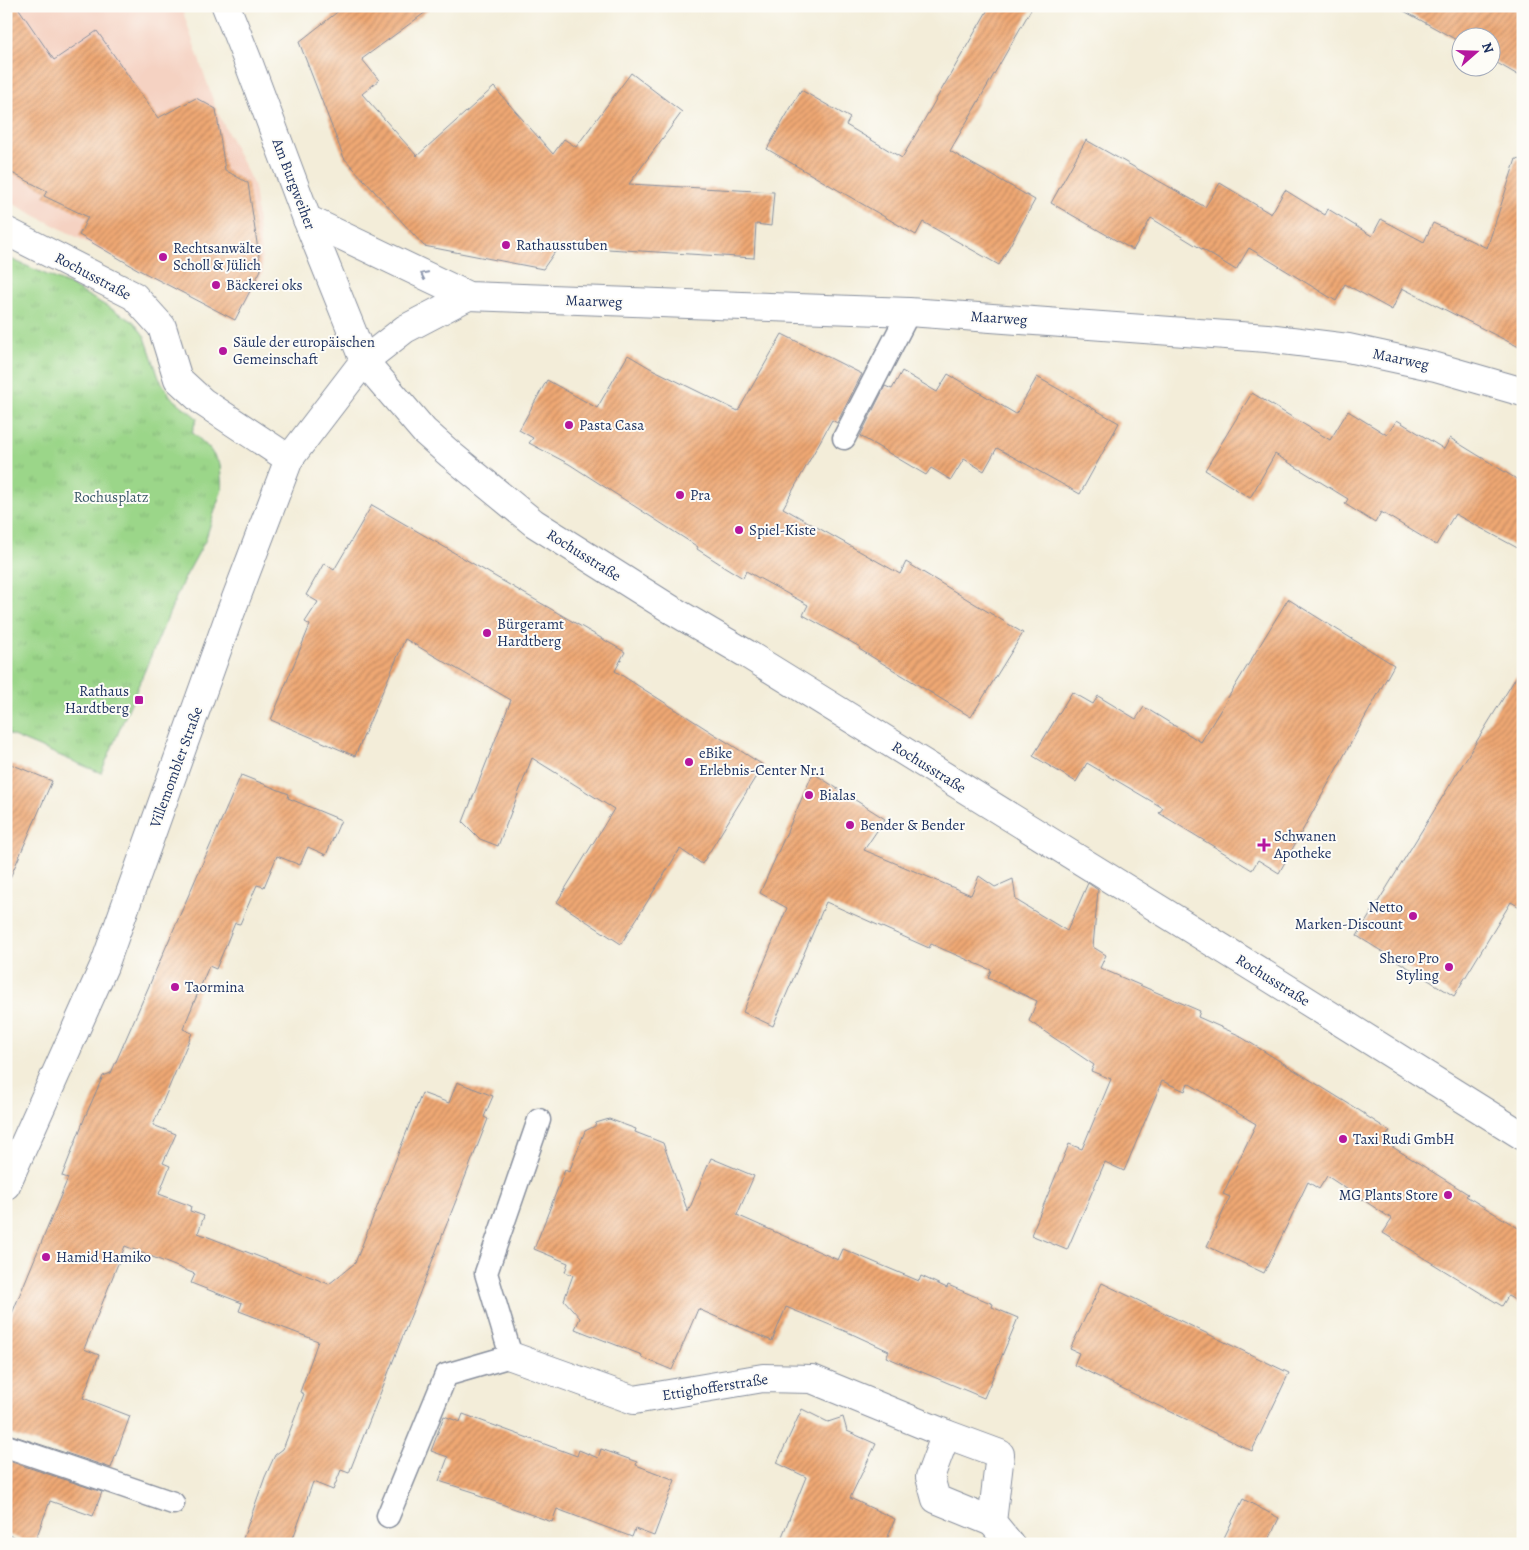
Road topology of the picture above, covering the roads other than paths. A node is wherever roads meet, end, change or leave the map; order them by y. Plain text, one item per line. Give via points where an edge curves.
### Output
1 (226, 6) edge
2 (307, 219) junction
3 (6, 230) edge
4 (468, 296) junction
5 (909, 312) junction
6 (364, 361) junction
7 (1523, 392) edge
8 (844, 438) dead end
9 (289, 458) junction
10 (539, 1120) dead end
11 (1523, 1136) edge
12 (6, 1186) edge
13 (511, 1356) junction
14 (946, 1434) junction
15 (6, 1446) edge
16 (173, 1503) dead end
17 (388, 1516) dead end
18 (992, 1522) junction
19 (1010, 1544) edge

1 - 2 street, Am Burgweiher
4 -> 2 street, Maarweg
2 - 6 street, Am Burgweiher
3 - 9 street, Rochusstraße via 134,296 162,327 178,380 203,402
4 - 5 street, Maarweg
4 - 6 street, Maarweg via 405,328
5 - 7 street, Maarweg via 1267,338 1339,347 1436,367
5 - 8 lane
6 - 9 street, Villemombler Straße
6 - 11 street, Rochusstraße via 424,431 534,524
9 - 12 street, Villemombler Straße via 104,966
10 - 13 lane via 486,1273
13 - 14 street, Ettighofferstraße via 634,1400 763,1378 812,1379
13 - 17 lane via 446,1375
14 - 18 street, Ettighofferstraße via 1000,1454
14 - 18 street via 930,1477 936,1499
15 - 16 lane
18 - 19 street

